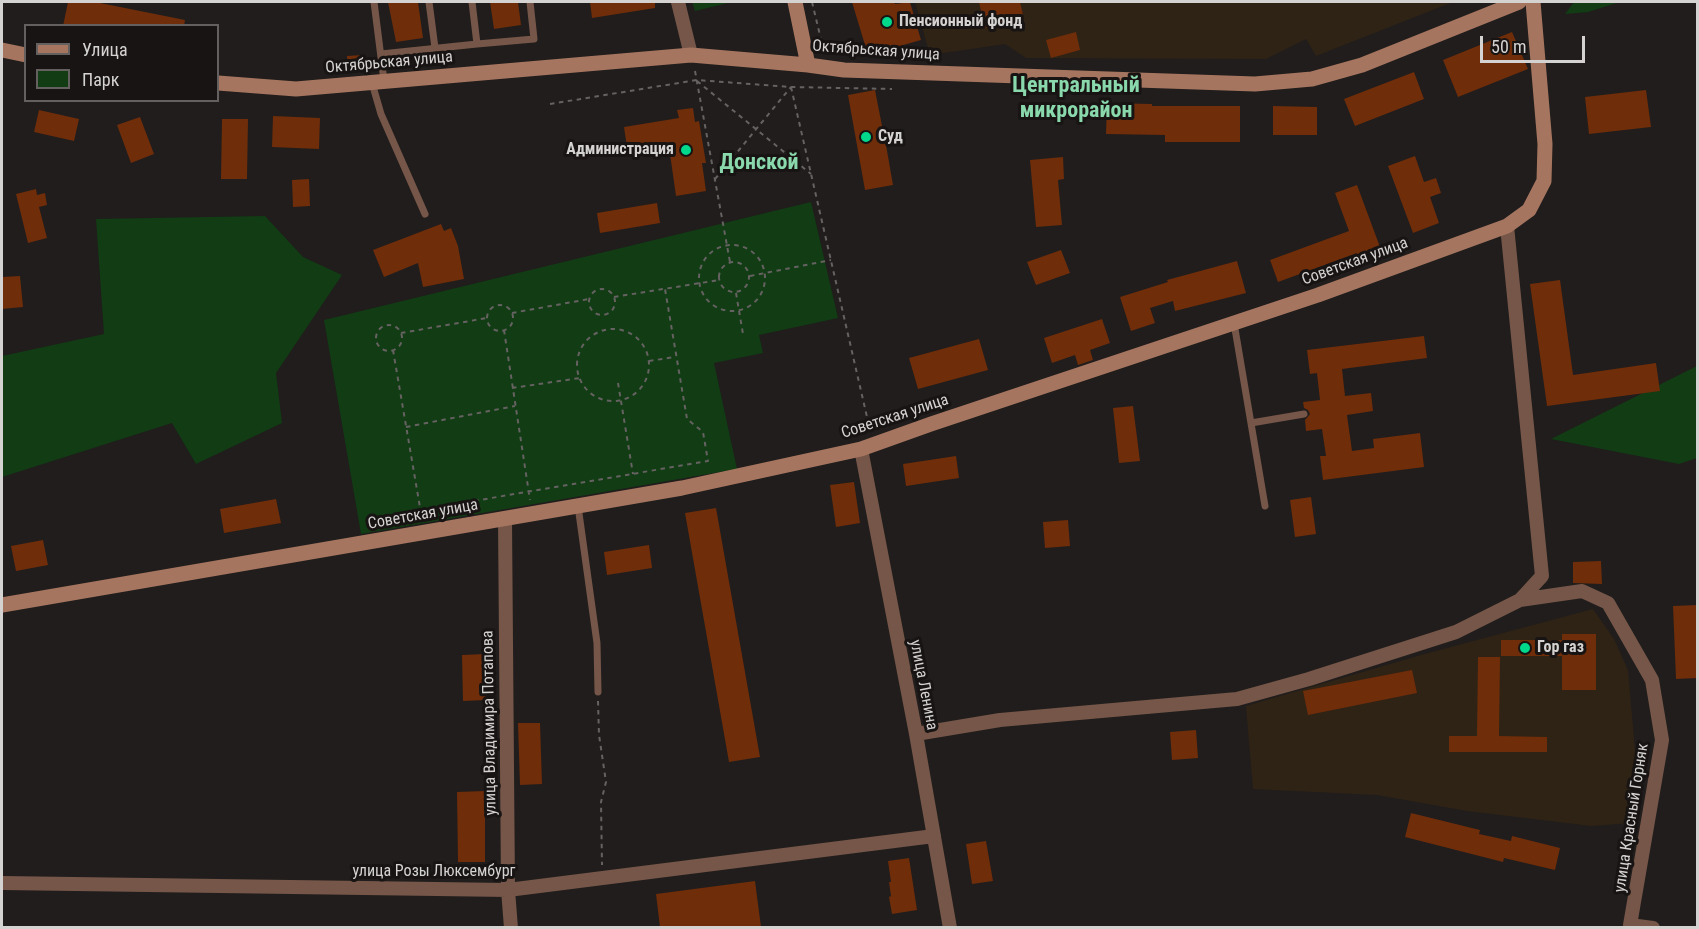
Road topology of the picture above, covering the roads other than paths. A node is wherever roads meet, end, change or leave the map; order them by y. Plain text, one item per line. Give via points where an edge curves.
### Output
1 (374, 2) edge
2 (429, 2) edge
3 (472, 2) edge
4 (530, 2) edge
5 (678, 2) edge
6 (795, 2) edge
7 (1519, 2) edge
8 (1533, 2) edge
9 (477, 44) junction
10 (435, 48) junction
11 (2, 50) edge
12 (381, 54) junction
13 (24, 55) edge
14 (691, 55) junction
15 (808, 65) junction
16 (378, 82) junction
17 (219, 83) edge
18 (425, 214) dead end
19 (1508, 226) junction
20 (1234, 323) junction
21 (1304, 414) dead end
22 (1251, 423) junction
23 (867, 447) junction
24 (578, 506) junction
25 (1265, 506) dead end
26 (505, 519) junction
27 (1520, 600) junction
28 (2, 605) edge
29 (598, 692) road end
30 (916, 734) junction
31 (934, 836) junction
32 (2, 883) edge
33 (508, 891) junction
34 (1625, 926) edge
35 (511, 927) edge
36 (950, 927) edge
37 (1653, 927) edge

1 - 12 lane
2 - 10 lane
3 - 9 lane
4 - 9 lane via 534,39
5 - 14 street
6 - 15 street
7 - 15 street, Октябрьская улица via 1362,65 1312,79 1255,84 844,70
8 - 19 street, Советская улица via 1545,144 1544,181 1529,210
9 - 10 lane
10 - 12 lane
11 - 13 street
12 - 16 lane
14 - 15 street, Октябрьская улица
14 - 16 street, Октябрьская улица
16 - 17 street, Октябрьская улица via 296,89
16 - 18 lane via 381,114
19 - 20 street, Советская улица
19 - 27 street via 1542,576
20 - 22 lane
20 - 23 street, Советская улица
21 - 22 lane
22 - 25 lane
23 - 24 street, Советская улица via 682,488
23 - 30 street, улица Ленина
24 - 26 street, Советская улица
24 - 29 lane via 597,643
26 - 28 street, Советская улица
26 - 33 street, улица Владимира Потапова
27 - 30 street via 1456,632 1237,699 1000,720
27 - 34 street, улица Красный Горняк via 1582,591 1608,603 1652,680 1662,740
30 - 31 street, улица Ленина
31 - 33 street, улица Розы Люксембург
31 - 36 street, улица Ленина
32 - 33 street, улица Розы Люксембург
33 - 35 street, улица Владимира Потапова
34 - 37 street, улица Красный Горняк

